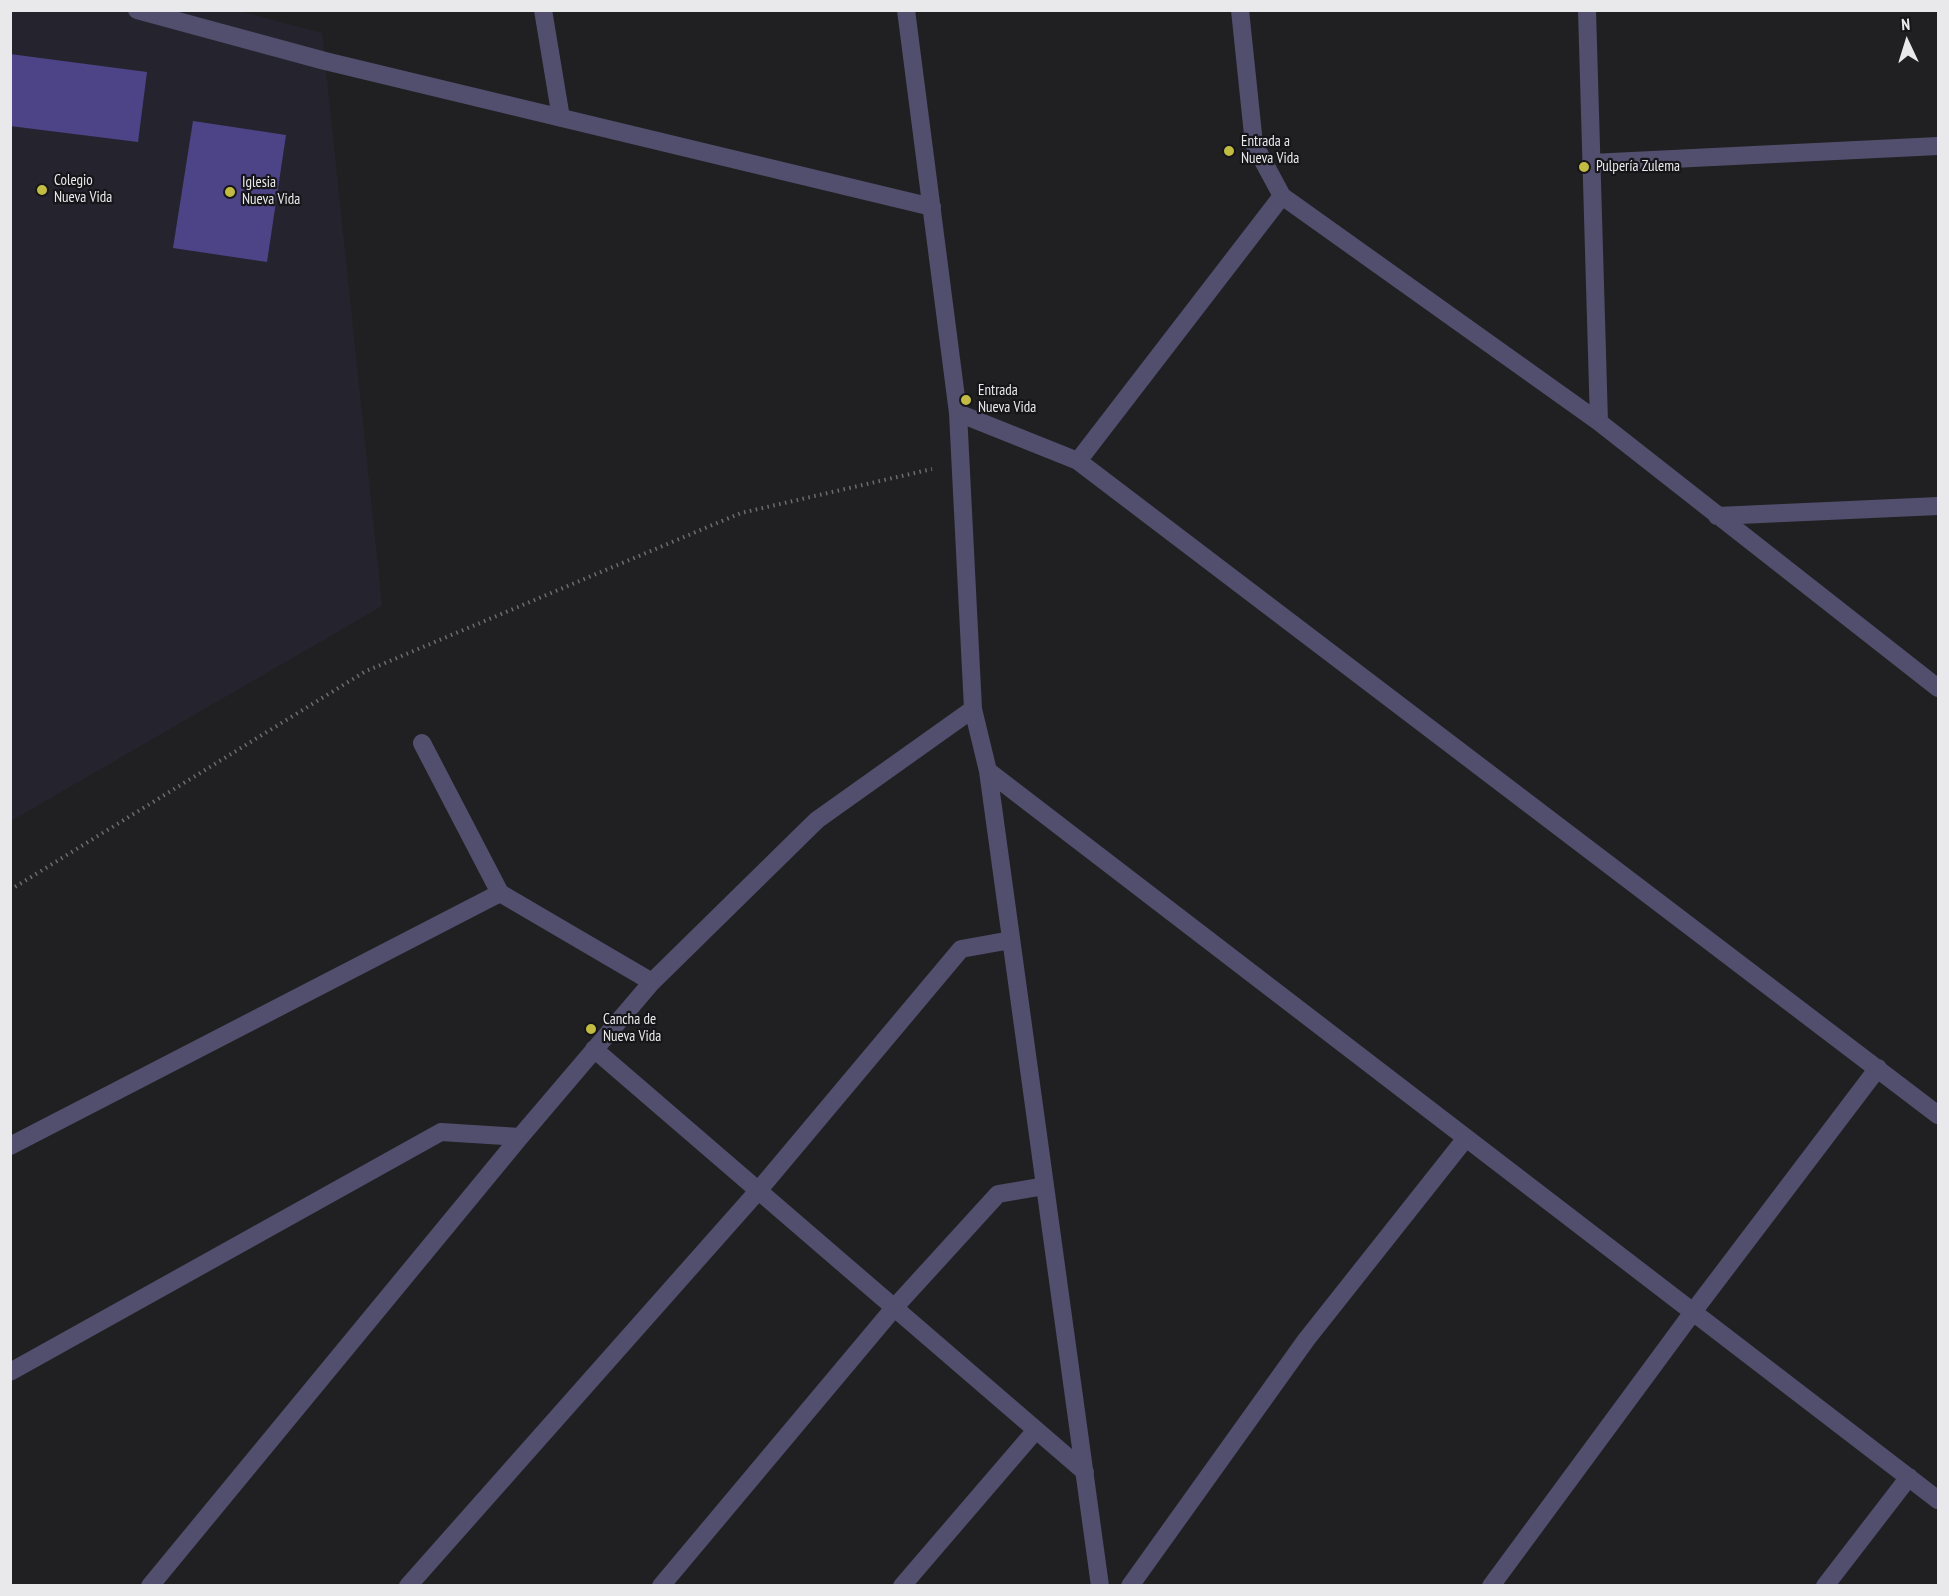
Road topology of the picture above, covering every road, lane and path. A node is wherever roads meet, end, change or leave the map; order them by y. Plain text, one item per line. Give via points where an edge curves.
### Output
1 (137, 10) edge
2 (543, 10) edge
3 (906, 10) edge
4 (1240, 10) edge
5 (1587, 10) edge
6 (561, 118) junction
7 (1938, 146) edge
8 (1591, 163) junction
9 (1282, 196) junction
10 (932, 207) junction
11 (958, 413) junction
12 (1599, 422) junction
13 (1078, 461) junction
14 (962, 462) junction
15 (1938, 506) edge
16 (1717, 516) junction
17 (1938, 688) edge
18 (973, 709) junction
19 (422, 743) dead end
20 (988, 771) junction
21 (10, 890) edge
22 (500, 893) junction
23 (1011, 940) junction
24 (652, 982) junction
25 (594, 1049) junction
26 (1878, 1068) junction
27 (1938, 1115) edge
28 (520, 1137) junction
29 (1466, 1138) junction
30 (10, 1146) edge
31 (1045, 1186) junction
32 (758, 1191) junction
33 (894, 1308) junction
34 (1693, 1312) junction
35 (10, 1372) edge
36 (1036, 1430) junction
37 (1085, 1472) junction
38 (1909, 1477) junction
39 (1938, 1500) edge
40 (150, 1586) edge
41 (408, 1586) edge
42 (661, 1586) edge
43 (902, 1586) edge
44 (1100, 1586) edge
45 (1130, 1586) edge
46 (1491, 1586) edge
47 (1825, 1586) edge

1 - 6 street via 325,61
2 - 6 street
3 - 10 street
4 - 9 street via 1254,144
5 - 8 street
6 - 10 street
7 - 8 street
8 - 12 street
9 - 12 street
9 - 13 street
10 - 11 street
11 - 13 street
11 - 14 street
12 - 16 street
13 - 26 street
14 - 18 street
14 - 21 path via 741,513 366,671
15 - 16 street
16 - 17 street
18 - 20 street
18 - 24 street via 818,820
19 - 22 street
20 - 23 street
20 - 29 street
22 - 24 street
22 - 30 street
23 - 31 street
23 - 32 street via 961,949
24 - 25 street
25 - 28 street
25 - 32 street
26 - 27 street
26 - 34 street
28 - 35 street via 441,1132
28 - 40 street
29 - 34 street
29 - 45 street via 1306,1340
31 - 33 street via 998,1194
31 - 37 street
32 - 33 street
32 - 41 street
33 - 36 street
33 - 42 street
34 - 38 street
34 - 46 street
36 - 37 street
36 - 43 street
37 - 44 street
38 - 39 street
38 - 47 street

